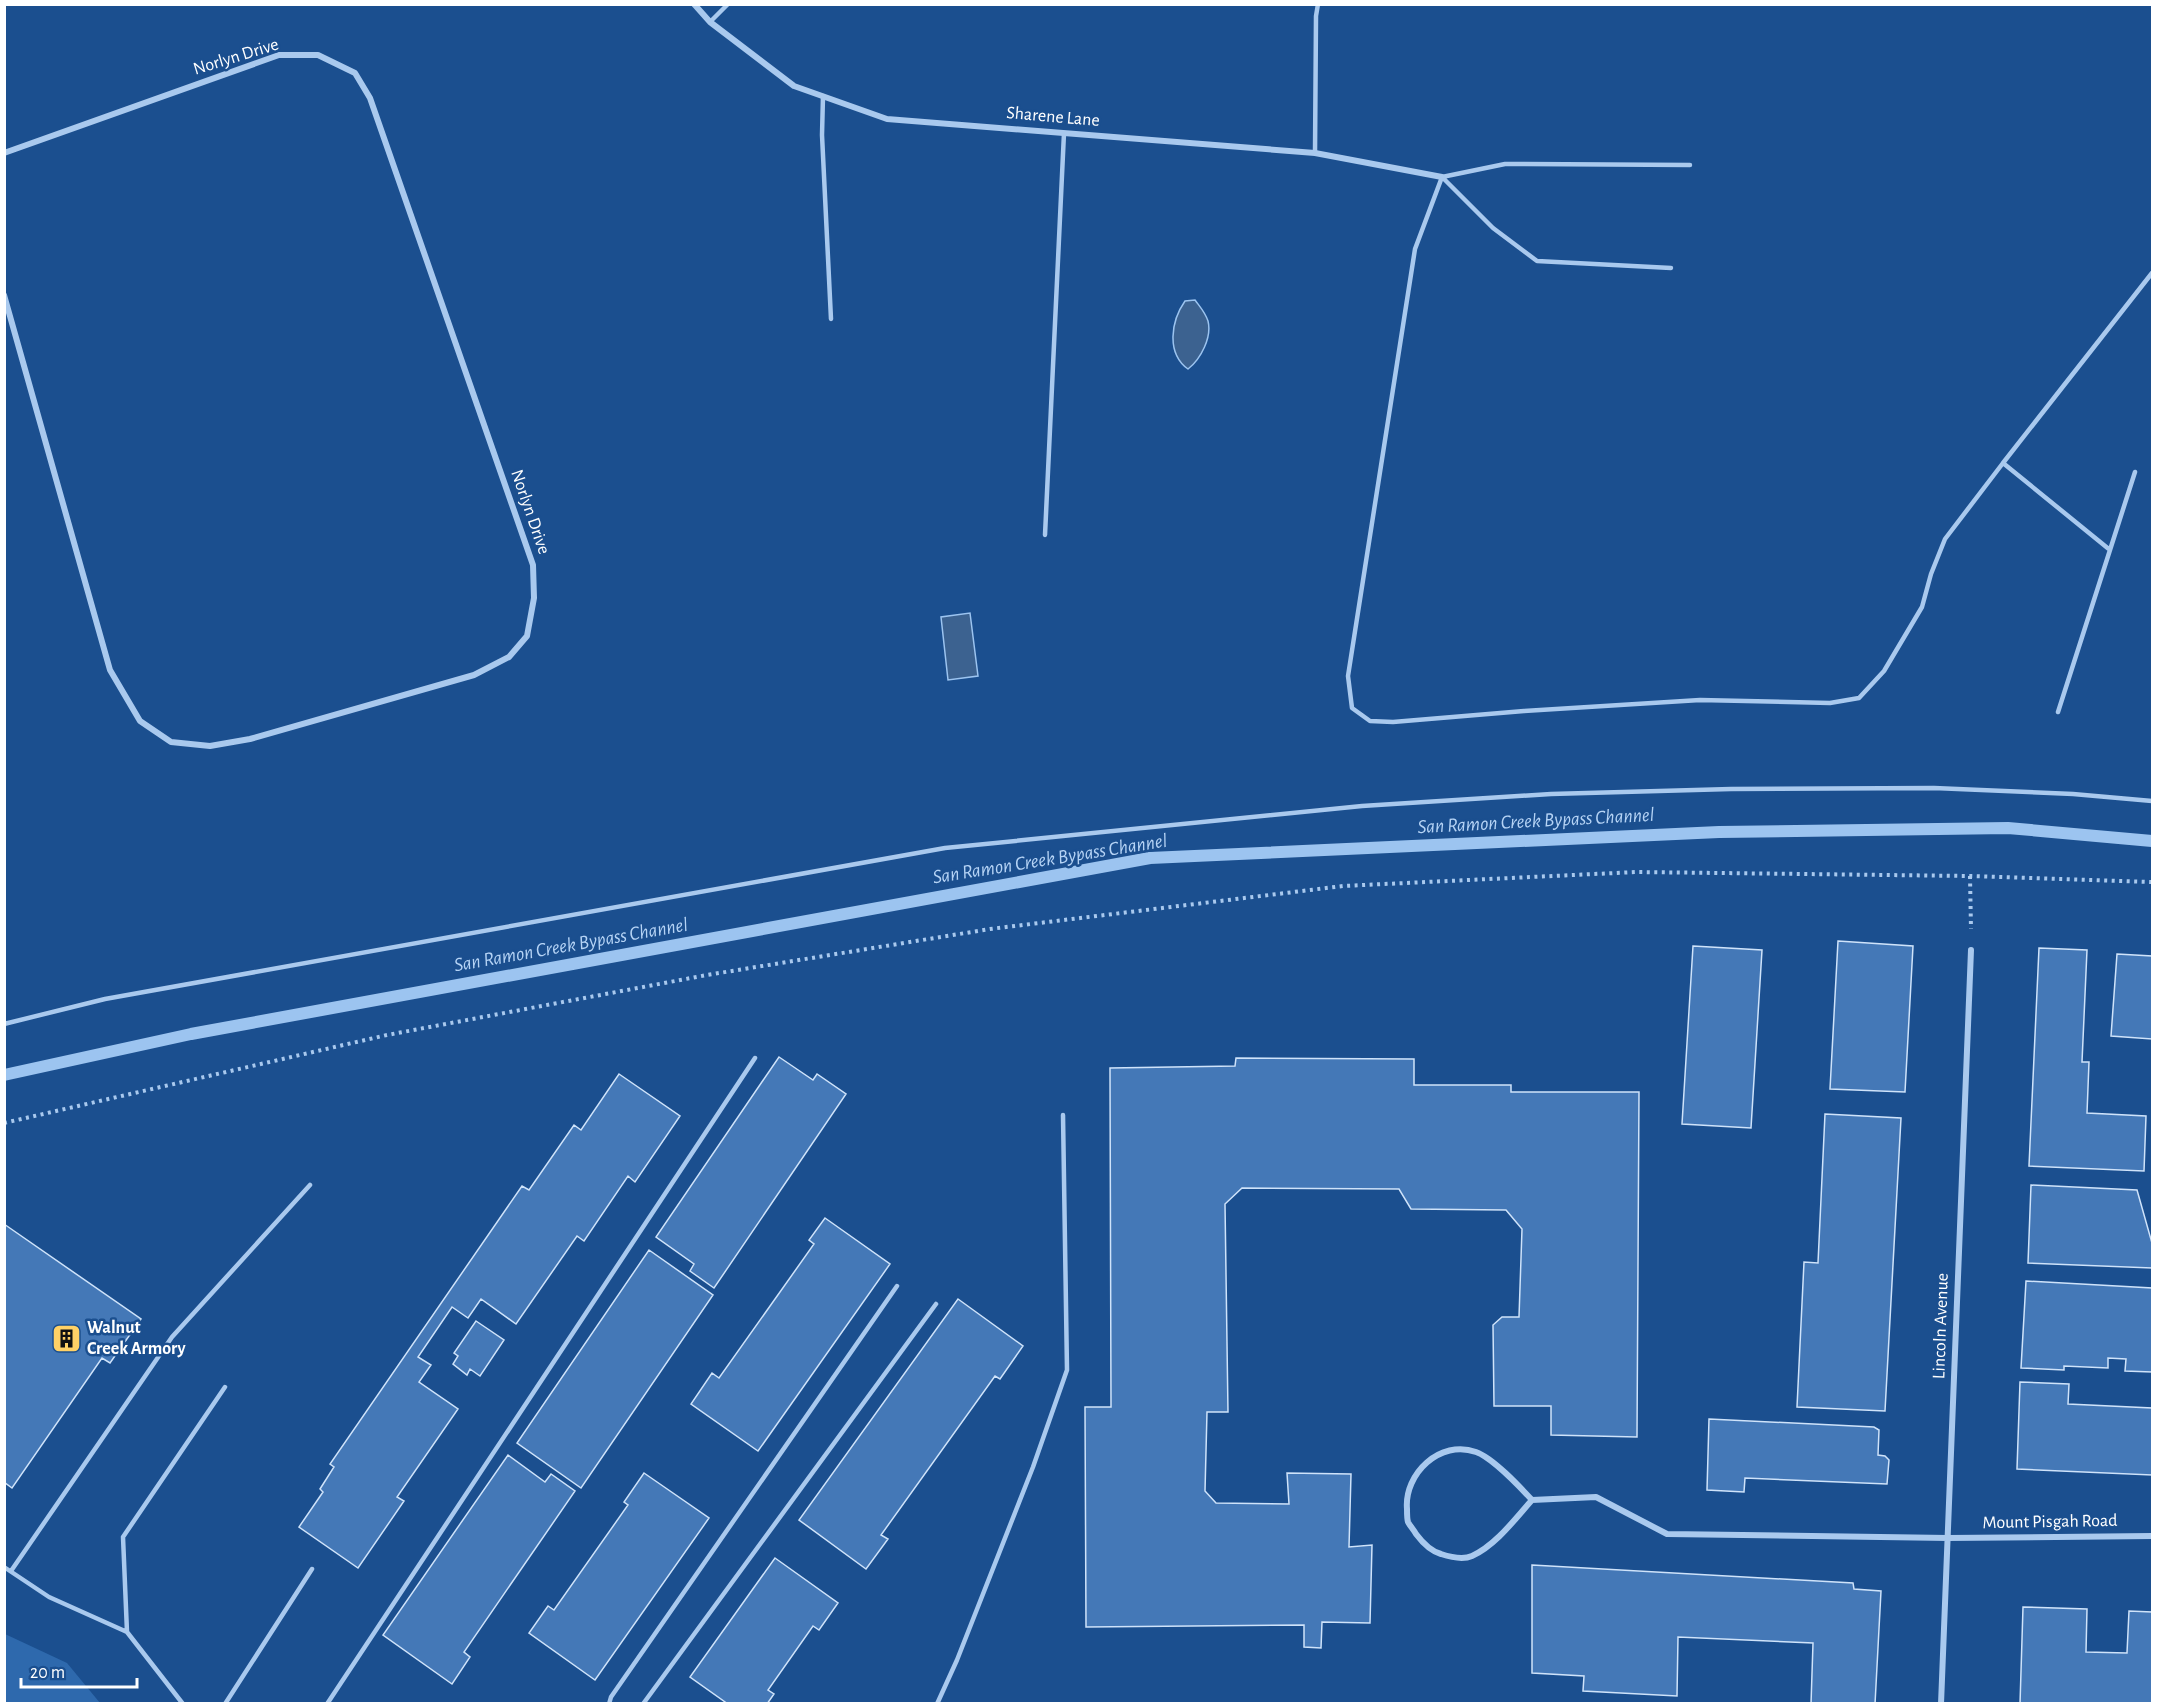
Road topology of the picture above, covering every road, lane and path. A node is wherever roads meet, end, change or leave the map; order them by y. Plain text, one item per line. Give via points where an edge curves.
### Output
1 (694, 4) edge
2 (728, 4) edge
3 (1318, 4) edge
4 (710, 22) junction
5 (823, 96) junction
6 (1064, 134) junction
7 (4, 153) edge
8 (1315, 153) junction
9 (1690, 165) dead end
10 (1442, 177) junction
11 (1671, 268) dead end
12 (2152, 273) edge
13 (4, 295) edge
14 (831, 319) dead end
15 (2003, 463) junction
16 (2135, 472) dead end
17 (1045, 535) dead end
18 (2110, 550) junction
19 (2058, 712) dead end
20 (2152, 801) edge
21 (1970, 876) junction
22 (2152, 882) edge
23 (1971, 950) joint
24 (4, 1024) edge
25 (755, 1058) dead end
26 (1063, 1115) dead end
27 (4, 1123) edge
28 (310, 1185) dead end
29 (897, 1286) dead end
30 (936, 1304) dead end
31 (225, 1387) dead end
32 (1532, 1500) junction
33 (2152, 1536) edge
34 (1948, 1538) junction
35 (4, 1567) edge
36 (312, 1569) dead end
37 (11, 1571) junction
38 (127, 1632) junction
39 (183, 1704) edge
40 (225, 1704) edge
41 (327, 1704) edge
42 (609, 1704) edge
43 (643, 1704) edge
44 (937, 1704) edge
45 (1941, 1704) edge

1 - 4 street, Sharene Lane
2 - 4 lane
3 - 8 lane
4 - 5 street, Sharene Lane via 794,86
5 - 6 street, Sharene Lane via 887,119
5 - 14 lane
6 - 8 street, Sharene Lane
6 - 17 lane
7 - 13 street, Norlyn Drive via 279,55 318,55 355,73 369,98 533,565 534,598 527,636 509,657 474,675 250,739 210,746 171,742 140,721 110,670
8 - 10 street, Sharene Lane
9 - 10 lane via 1504,164
10 - 11 lane via 1493,228 1537,261
10 - 15 lane via 1415,249 1348,676 1352,708 1370,721 1700,700 1830,703 1858,698 1884,671 1922,607 1945,539
12 - 15 lane
15 - 18 lane
16 - 18 lane
18 - 19 lane
20 - 24 lane via 1934,788 1551,794 1362,806 945,848 105,999
21 - 22 path
21 - 23 path
21 - 27 path via 1636,872 1343,886 1014,926 707,975 387,1035
23 - 34 street, Lincoln Avenue
25 - 41 lane
26 - 44 lane via 1067,1370 1033,1467
28 - 37 lane via 172,1337
29 - 42 lane
30 - 43 lane
31 - 38 lane via 123,1537
32 - 32 street via 1477,1452 1458,1449 1438,1454 1423,1465 1411,1481 1406,1499 1408,1522 1422,1542 1451,1558 1470,1557 1488,1547
32 - 34 street, Mount Pisgah Road via 1596,1497 1667,1534
33 - 34 street, Mount Pisgah Road
34 - 45 street, Lincoln Avenue
35 - 37 lane
36 - 40 lane
37 - 38 lane via 49,1597
38 - 39 lane

